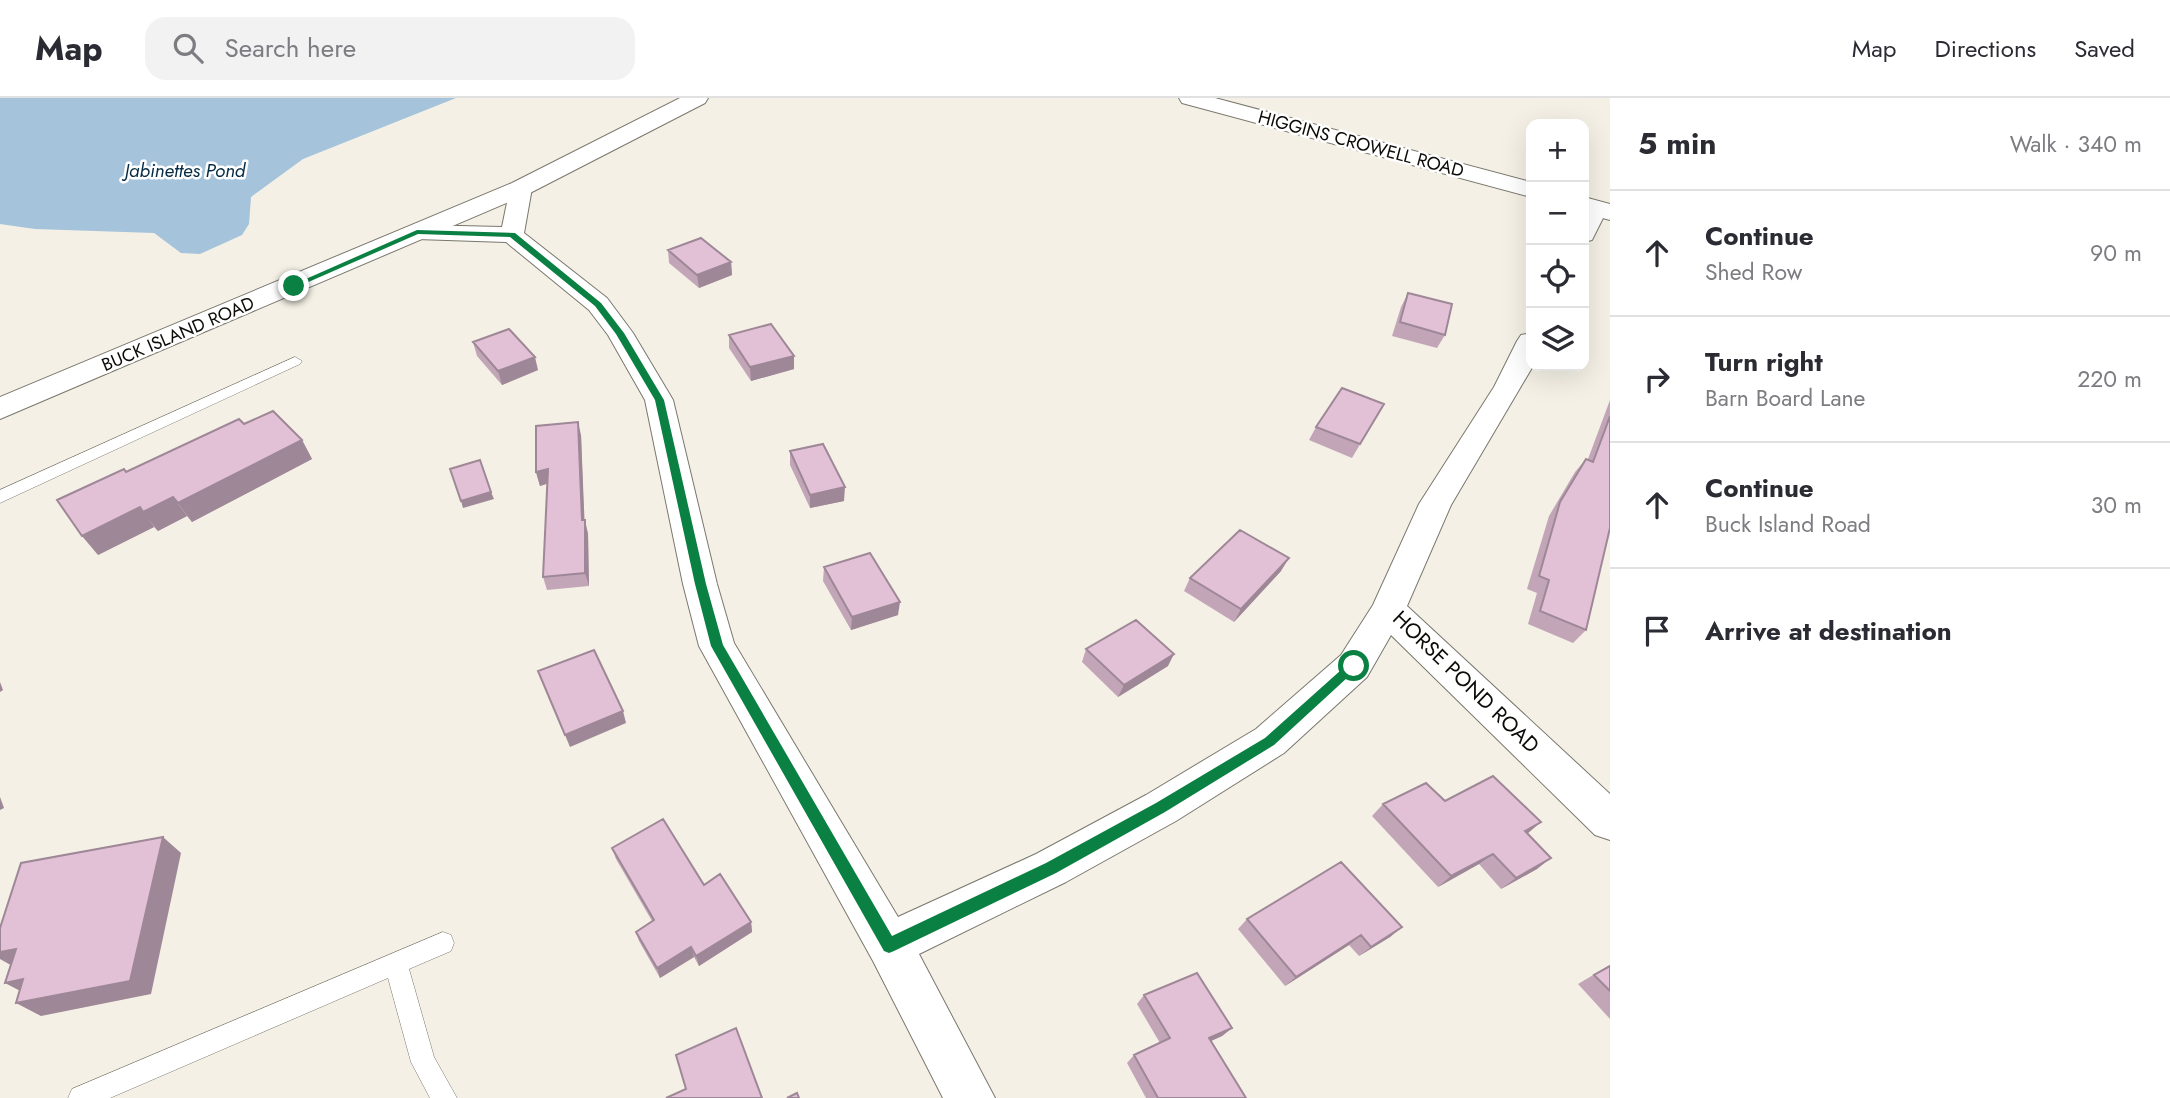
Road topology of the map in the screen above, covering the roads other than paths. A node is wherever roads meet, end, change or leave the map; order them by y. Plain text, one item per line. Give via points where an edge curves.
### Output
1 (697, 98) edge
2 (1190, 98) edge
3 (521, 188) junction
4 (1526, 189) edge
5 (1597, 209) edge
6 (1589, 226) edge
7 (417, 232) junction
8 (512, 235) junction
9 (1526, 351) edge
10 (295, 361) dead end
11 (0, 409) edge
12 (0, 497) edge
13 (1388, 610) junction
14 (1610, 821) edge
15 (443, 943) dead end
16 (889, 945) junction
17 (396, 964) junction
18 (81, 1098) edge
19 (444, 1098) edge
20 (970, 1098) edge

1 - 3 main road, BUCK ISLAND ROAD
2 - 4 main road, HIGGINS CROWELL ROAD
3 - 7 main road, BUCK ISLAND ROAD
3 - 8 street
5 - 6 street
7 - 8 street
7 - 11 main road, BUCK ISLAND ROAD
8 - 16 street via 598,304 659,400 717,646
9 - 13 street, HORSE POND ROAD via 1435,503
10 - 12 lane
13 - 14 street, HORSE POND ROAD
13 - 16 street via 1354,666 1269,741 1161,808 1051,868
15 - 17 lane
16 - 20 street
17 - 18 lane
17 - 19 lane via 423,1062

